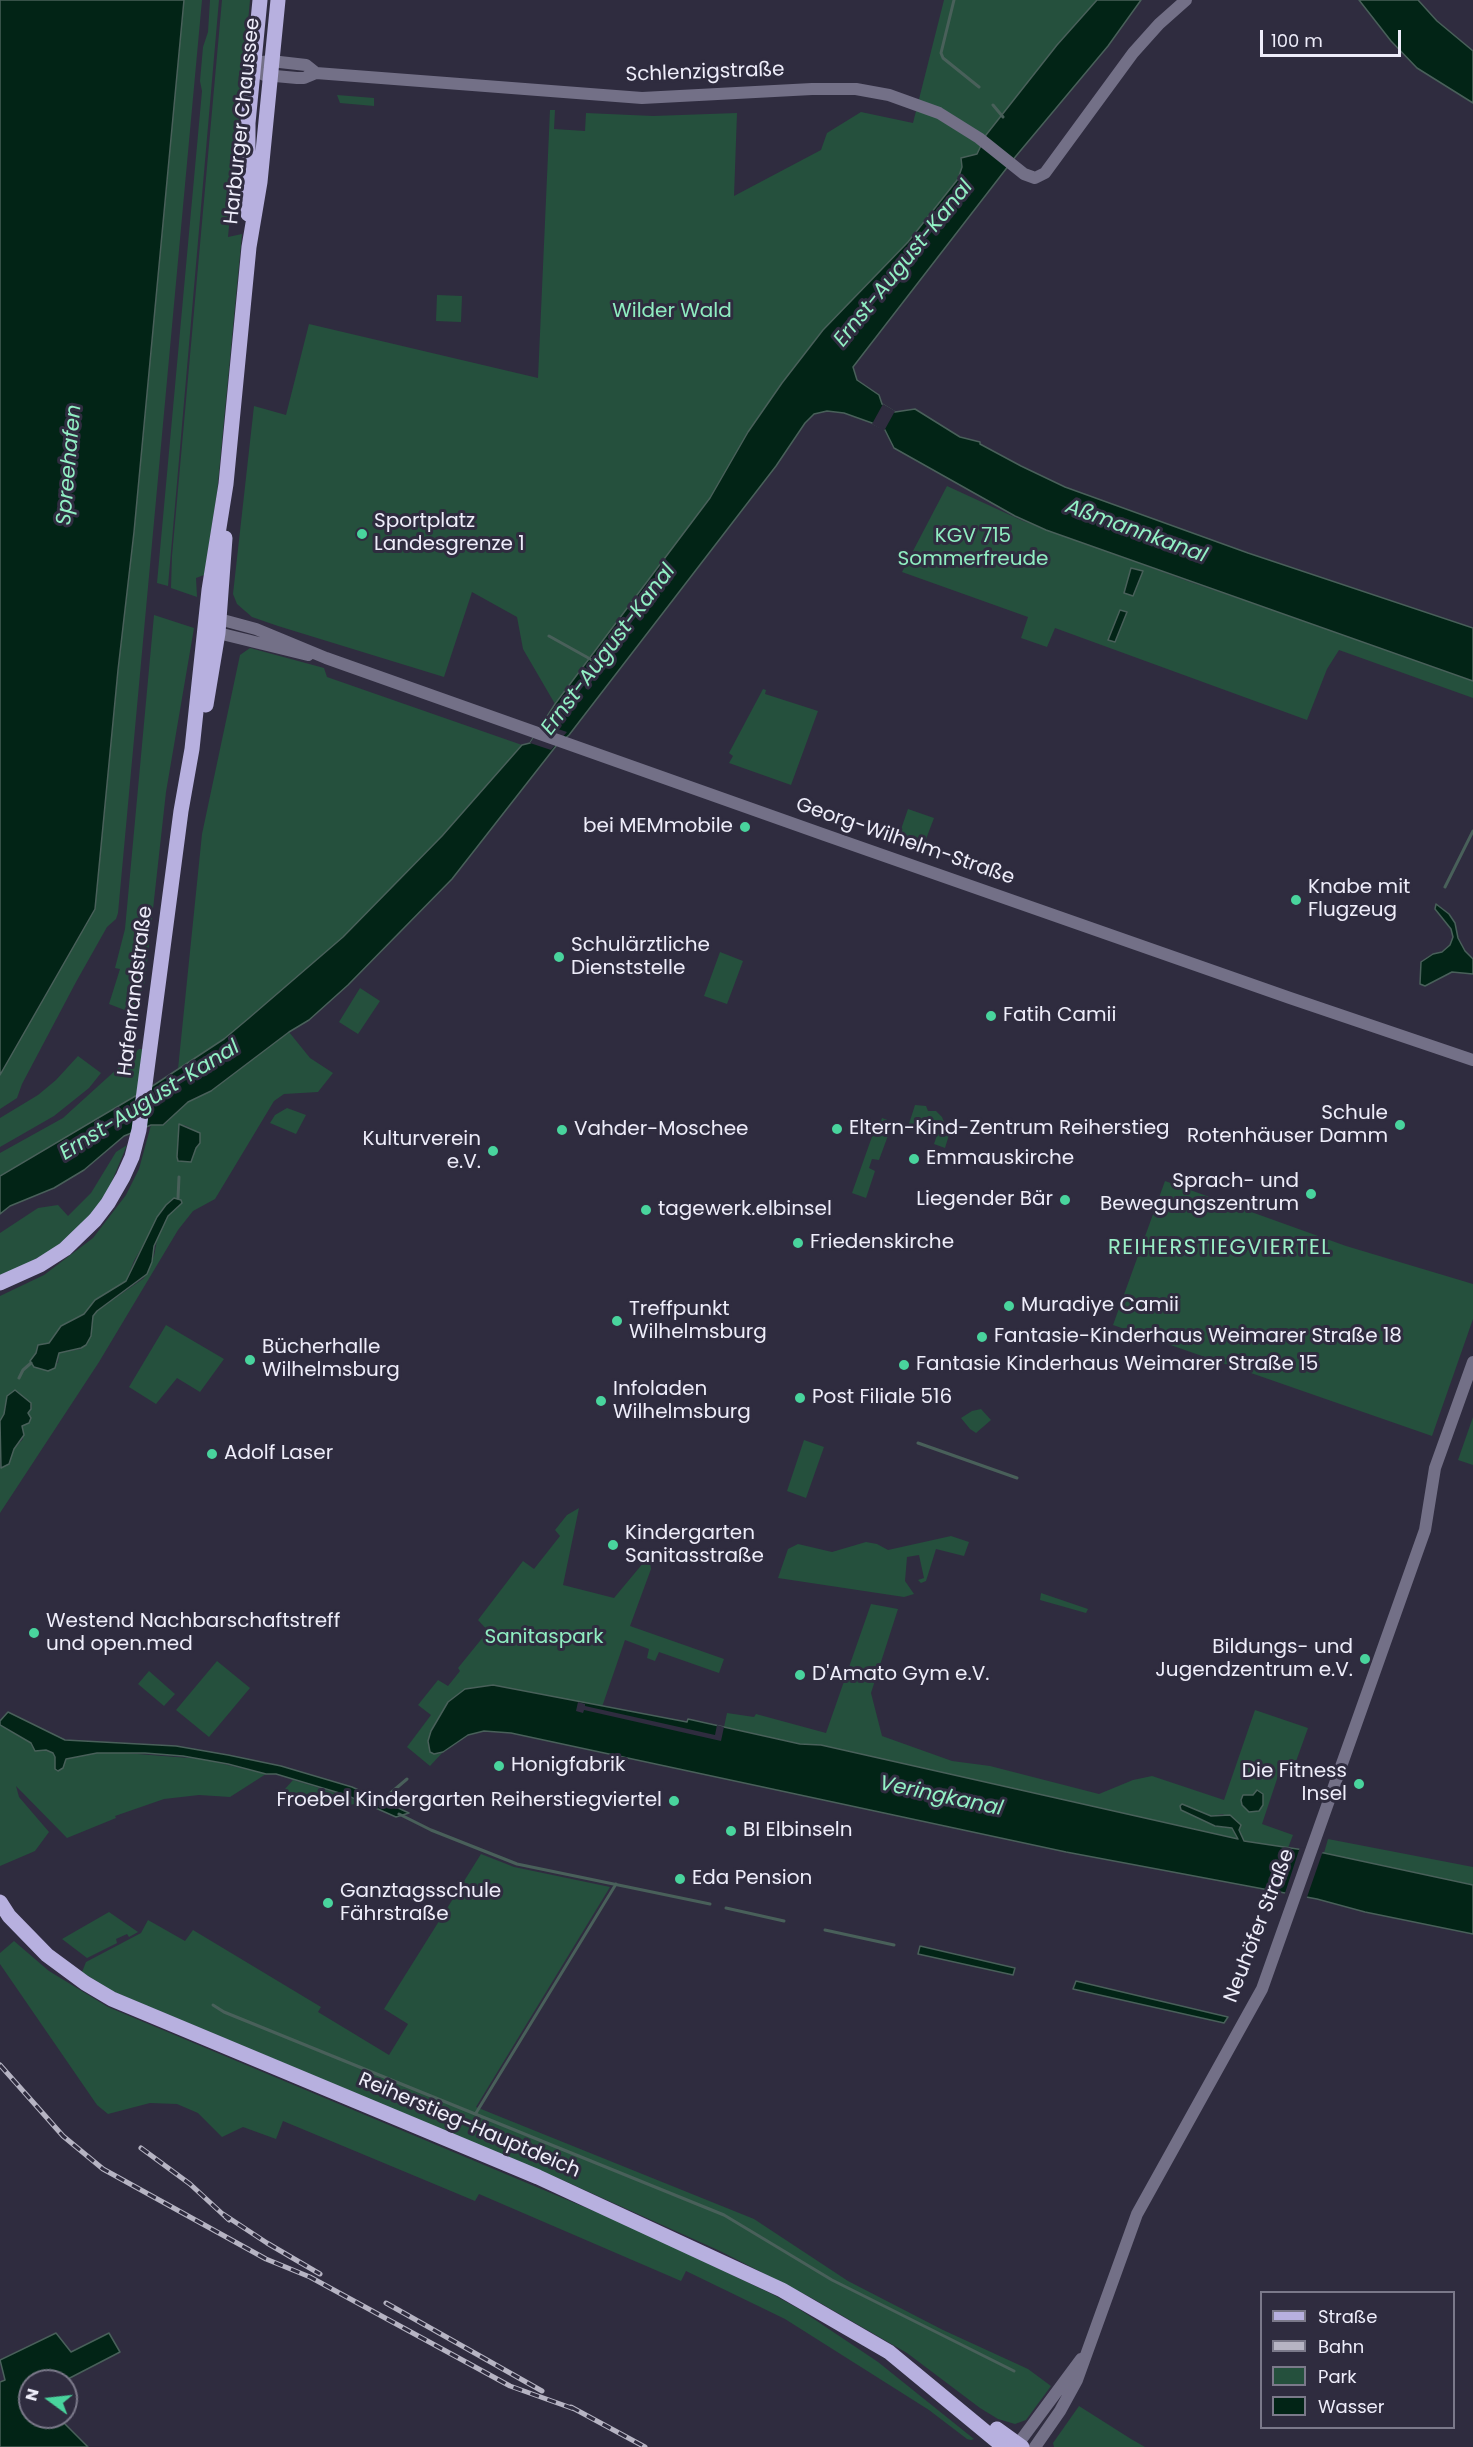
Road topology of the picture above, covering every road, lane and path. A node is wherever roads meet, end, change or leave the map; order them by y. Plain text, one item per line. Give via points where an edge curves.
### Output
1 (260, 0) edge
2 (278, 0) edge
3 (1186, 0) edge
4 (253, 68) junction
5 (271, 68) junction
6 (249, 247) junction
7 (214, 625) junction
8 (216, 652) joint
9 (192, 749) junction
10 (1473, 1060) edge
11 (0, 1283) edge
12 (1473, 1362) edge
13 (1473, 1386) edge
14 (1430, 1504) junction
15 (0, 1902) edge
16 (1090, 2345) junction
17 (929, 2385) junction
18 (990, 2440) edge
19 (1015, 2446) edge
20 (1035, 2447) edge

1 - 4 main road, Harburger Chaussee
2 - 5 main road, Harburger Chaussee
3 - 5 street, Schlenzigstraße via 1133,53 1048,168 1035,178 962,126 922,106 856,89 642,98 316,73 304,78
4 - 5 street, Schlenzigstraße via 258,73
4 - 6 main road, Harburger Chaussee via 247,163
5 - 6 main road, Harburger Chaussee
6 - 7 main road, Harburger Chaussee via 226,484 224,562
7 - 8 main road, Harburger Chaussee
7 - 9 main road, Hafenrandstraße
7 - 10 street, Georg-Wilhelm-Straße via 301,654 326,658
8 - 9 main road, Hafenrandstraße via 204,714
9 - 11 main road, Hafenrandstraße via 146,1087 128,1165 116,1190 86,1230 40,1265
12 - 14 street, Neuhöfer Straße via 1435,1468
13 - 14 street, Neuhöfer Straße
14 - 16 street, Neuhöfer Straße via 1425,1530 1267,1978 1137,2214
15 - 17 main road, Reiherstieg-Hauptdeich via 52,1960 112,1999 662,2233 791,2295 889,2352
16 - 19 street, Neuhöfer Straße
16 - 20 street, Neuhöfer Straße via 1070,2395
17 - 18 main road, Reiherstieg-Hauptdeich
17 - 19 main road, Reiherstieg-Hauptdeich via 967,2406
18 - 19 main road, Reiherstieg-Hauptdeich

